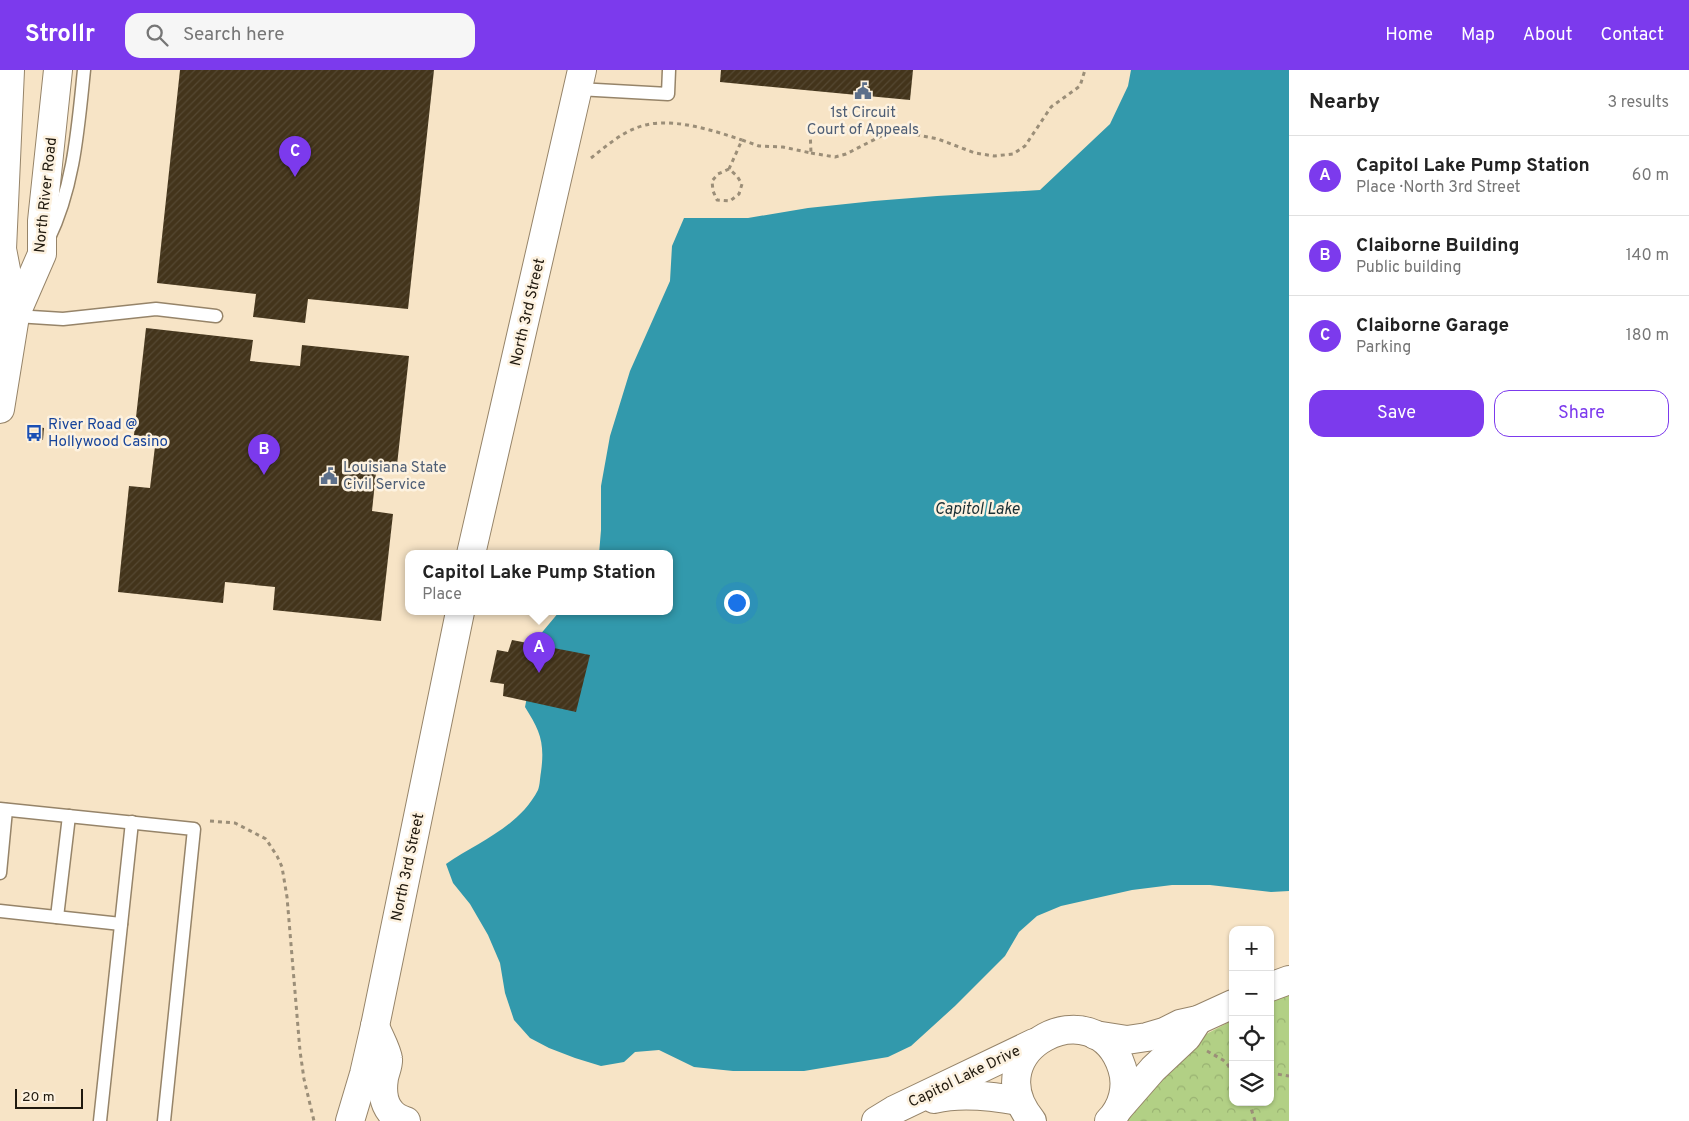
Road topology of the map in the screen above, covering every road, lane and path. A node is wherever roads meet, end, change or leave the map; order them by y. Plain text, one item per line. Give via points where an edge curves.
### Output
1 (10, 70) edge
2 (58, 70) edge
3 (84, 70) edge
4 (669, 70) edge
5 (1085, 70) edge
6 (580, 80) edge
7 (810, 129) dead end
8 (742, 140) junction
9 (811, 153) junction
10 (591, 158) dead end
11 (729, 169) junction
12 (42, 254) junction
13 (8, 316) edge
14 (216, 316) dead end
15 (0, 409) edge
16 (472, 550) edge
17 (459, 615) edge
18 (3, 809) edge
19 (70, 816) junction
20 (132, 822) junction
21 (194, 829) junction
22 (0, 873) edge
23 (0, 911) edge
24 (57, 917) junction
25 (121, 924) junction
26 (1289, 980) edge
27 (1274, 986) edge
28 (1229, 1006) edge
29 (1198, 1020) junction
30 (375, 1026) junction
31 (1095, 1035) junction
32 (1034, 1043) junction
33 (1200, 1047) dead end
34 (1229, 1066) edge
35 (1274, 1074) edge
36 (1289, 1076) edge
37 (1250, 1106) edge
38 (1114, 1114) edge
39 (885, 1116) edge
40 (1029, 1116) edge
41 (100, 1121) edge
42 (164, 1121) edge
43 (314, 1121) edge
44 (350, 1121) edge
45 (406, 1121) edge
46 (1255, 1121) edge

1 - 13 main road, North River Road via 2,249
2 - 12 main road, North River Road via 42,221
3 - 12 lane via 72,168 60,217
4 - 6 lane via 668,94
5 - 9 path via 1080,86 1051,107 1025,146 1012,154 975,153 938,139 893,130 846,154 835,157
6 - 16 main road, North 3rd Street
7 - 9 path
8 - 9 path via 759,146
8 - 10 path via 667,122 637,127
8 - 11 path
11 - 11 path via 742,184 739,194 730,201 717,200 712,181
12 - 13 main road, North River Road
13 - 14 lane via 63,319 156,309
13 - 15 main road, North River Road
17 - 30 main road, North 3rd Street
18 - 19 lane
18 - 22 lane
19 - 20 lane
19 - 24 lane
20 - 21 lane
20 - 25 lane
21 - 42 lane
21 - 43 path via 206,821 235,823 266,839 278,856 285,879 300,1051
23 - 24 lane
24 - 25 lane
25 - 41 lane
26 - 27 main road
28 - 29 main road
29 - 31 main road via 1127,1040
29 - 38 main road via 1187,1037 1153,1069
30 - 44 main road, North 3rd Street
30 - 45 main road via 388,1059 384,1099 396,1118
31 - 32 main road, Capitol Lake Drive via 1063,1030
31 - 38 main road via 1109,1044 1119,1058 1124,1075 1124,1092
32 - 39 main road, Capitol Lake Drive
32 - 40 main road via 1024,1055 1016,1086
33 - 34 path
35 - 36 path
37 - 46 path
39 - 40 main road, Capitol Lake Drive via 940,1098 971,1095 994,1097

